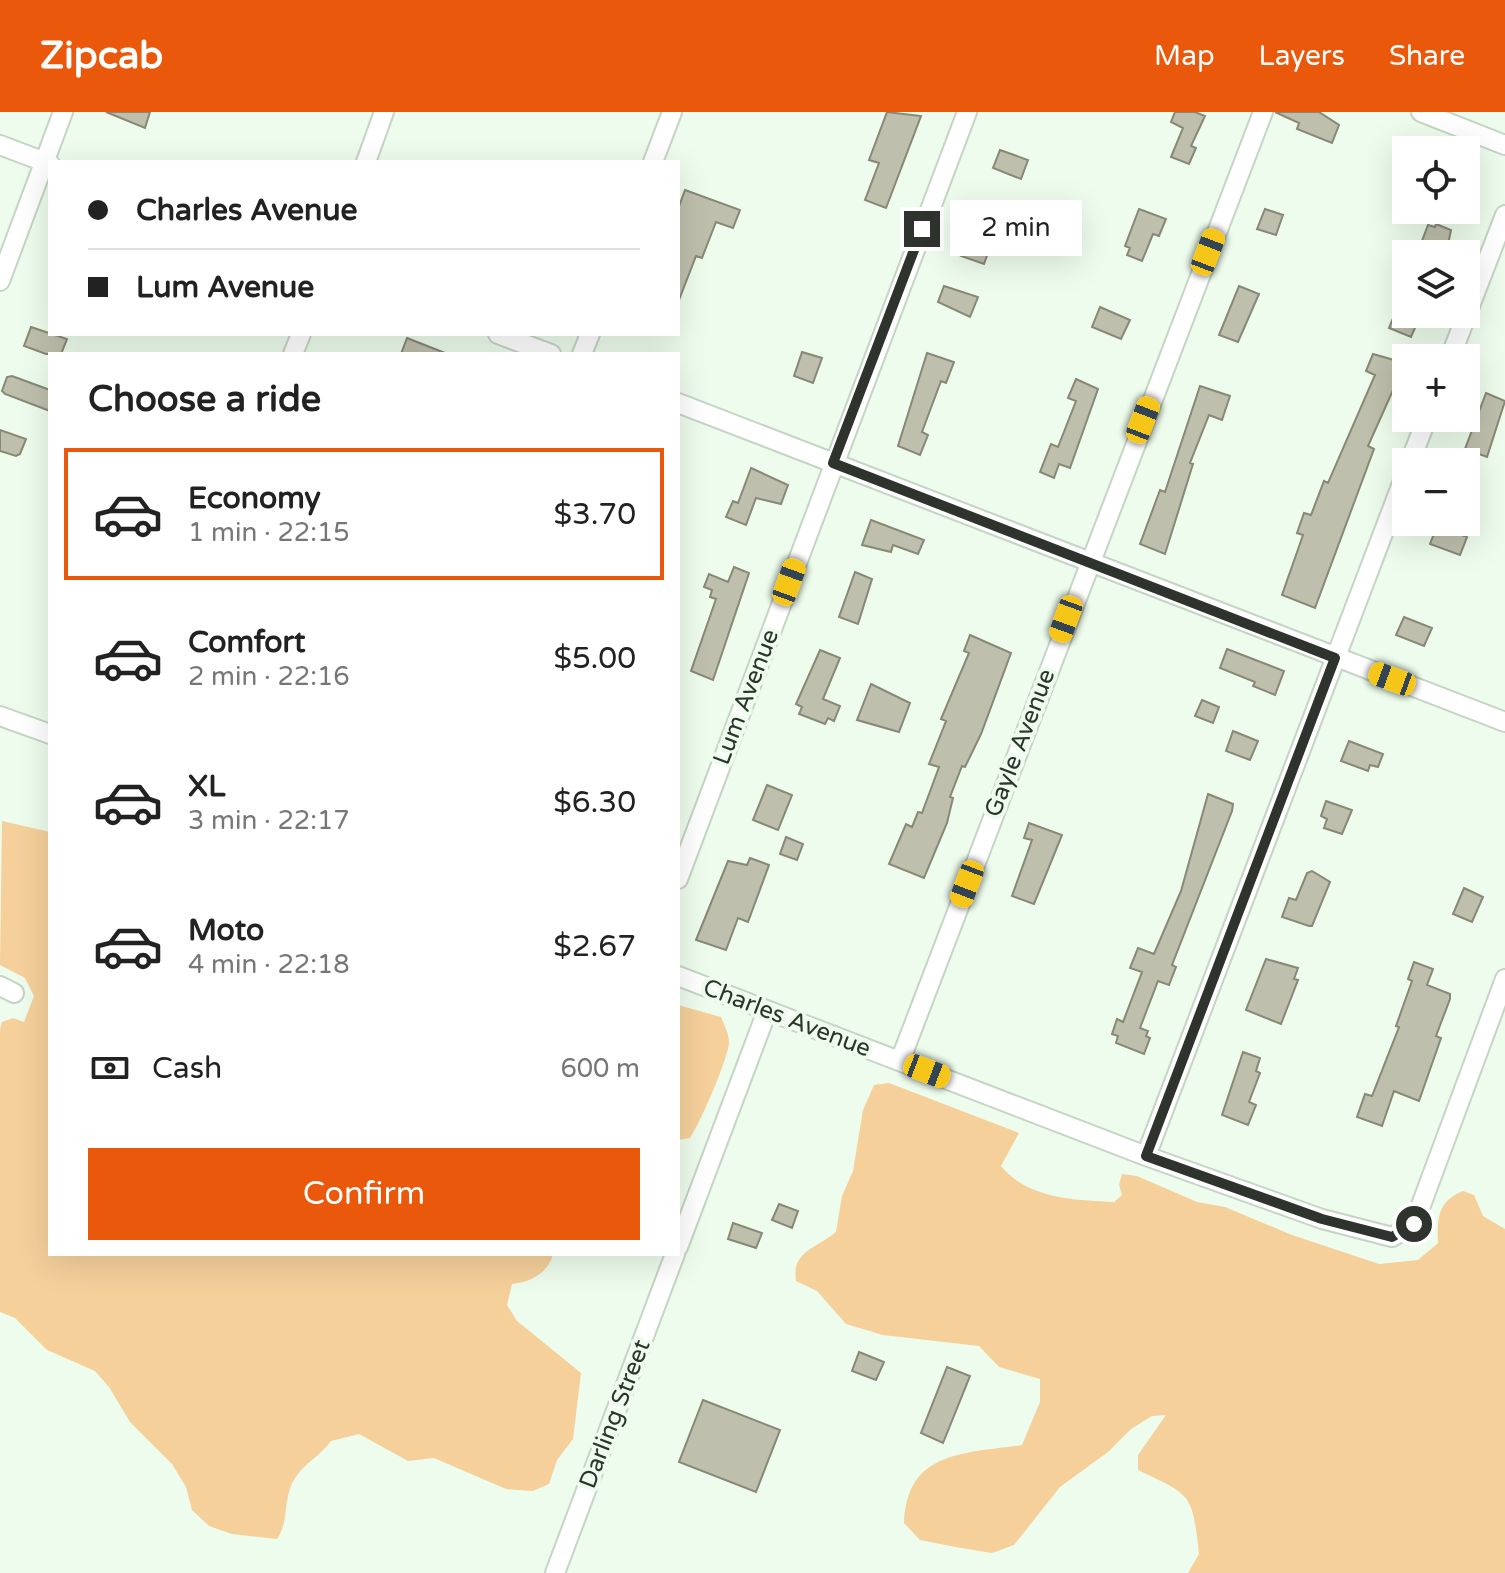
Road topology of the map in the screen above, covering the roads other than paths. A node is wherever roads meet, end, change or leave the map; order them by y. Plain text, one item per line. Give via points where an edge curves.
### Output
1 (63, 112) edge
2 (384, 112) edge
3 (672, 112) edge
4 (967, 112) edge
5 (1263, 112) edge
6 (1421, 112) edge
7 (0, 145) edge
8 (1505, 145) edge
9 (367, 160) edge
10 (654, 160) edge
11 (47, 163) edge
12 (1505, 215) edge
13 (0, 281) edge
14 (503, 336) edge
15 (1455, 344) edge
16 (546, 352) edge
17 (680, 404) edge
18 (833, 463) junction
19 (1392, 509) edge
20 (1089, 560) junction
21 (1335, 658) junction
22 (0, 716) edge
23 (1505, 722) edge
24 (48, 733) edge
25 (680, 874) edge
26 (680, 977) edge
27 (1505, 979) edge
28 (767, 1011) junction
29 (900, 1061) junction
30 (1146, 1156) junction
31 (680, 1242) edge
32 (674, 1256) edge
33 (555, 1573) edge

1 - 11 street
2 - 9 street
3 - 10 street
4 - 18 street, Lum Avenue
5 - 20 street, Gayle Avenue
6 - 8 street
7 - 11 street
11 - 13 street
12 - 15 street
14 - 16 street
17 - 18 street
18 - 20 street
18 - 25 street, Lum Avenue
19 - 21 street
20 - 21 street
20 - 29 street, Gayle Avenue
21 - 23 street
21 - 30 street
22 - 24 street
26 - 28 street, Charles Avenue
27 - 30 street, Charles Avenue via 1414,1224 1392,1237 1322,1219
28 - 29 street, Charles Avenue
28 - 31 street
29 - 30 street, Charles Avenue
32 - 33 street, Darling Street

